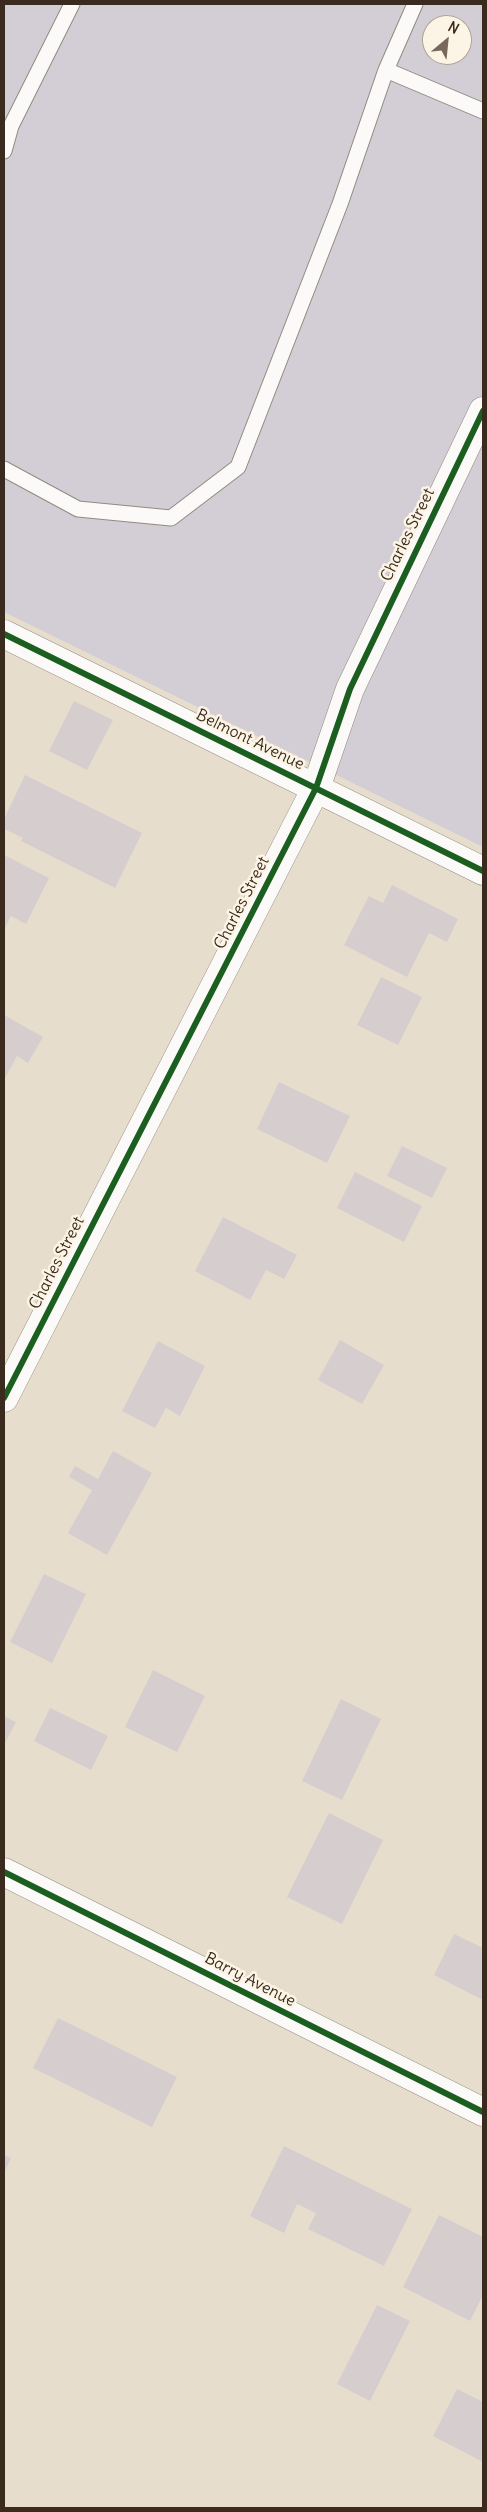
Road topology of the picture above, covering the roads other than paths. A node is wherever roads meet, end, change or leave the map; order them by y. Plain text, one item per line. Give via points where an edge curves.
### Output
1 (72, 4) edge
2 (415, 4) edge
3 (386, 70) junction
4 (483, 111) edge
5 (4, 151) edge
6 (483, 411) edge
7 (4, 469) edge
8 (4, 634) edge
9 (316, 788) junction
10 (483, 871) edge
11 (4, 1398) edge
12 (4, 1872) edge
13 (483, 2112) edge

1 - 5 lane via 11,126
2 - 3 lane
3 - 4 lane
3 - 7 lane via 340,204 238,467 171,518 78,509
6 - 9 street, Charles Street via 350,689
8 - 9 street, Belmont Avenue
9 - 10 street, Belmont Avenue
9 - 11 street, Charles Street
12 - 13 street, Barry Avenue

